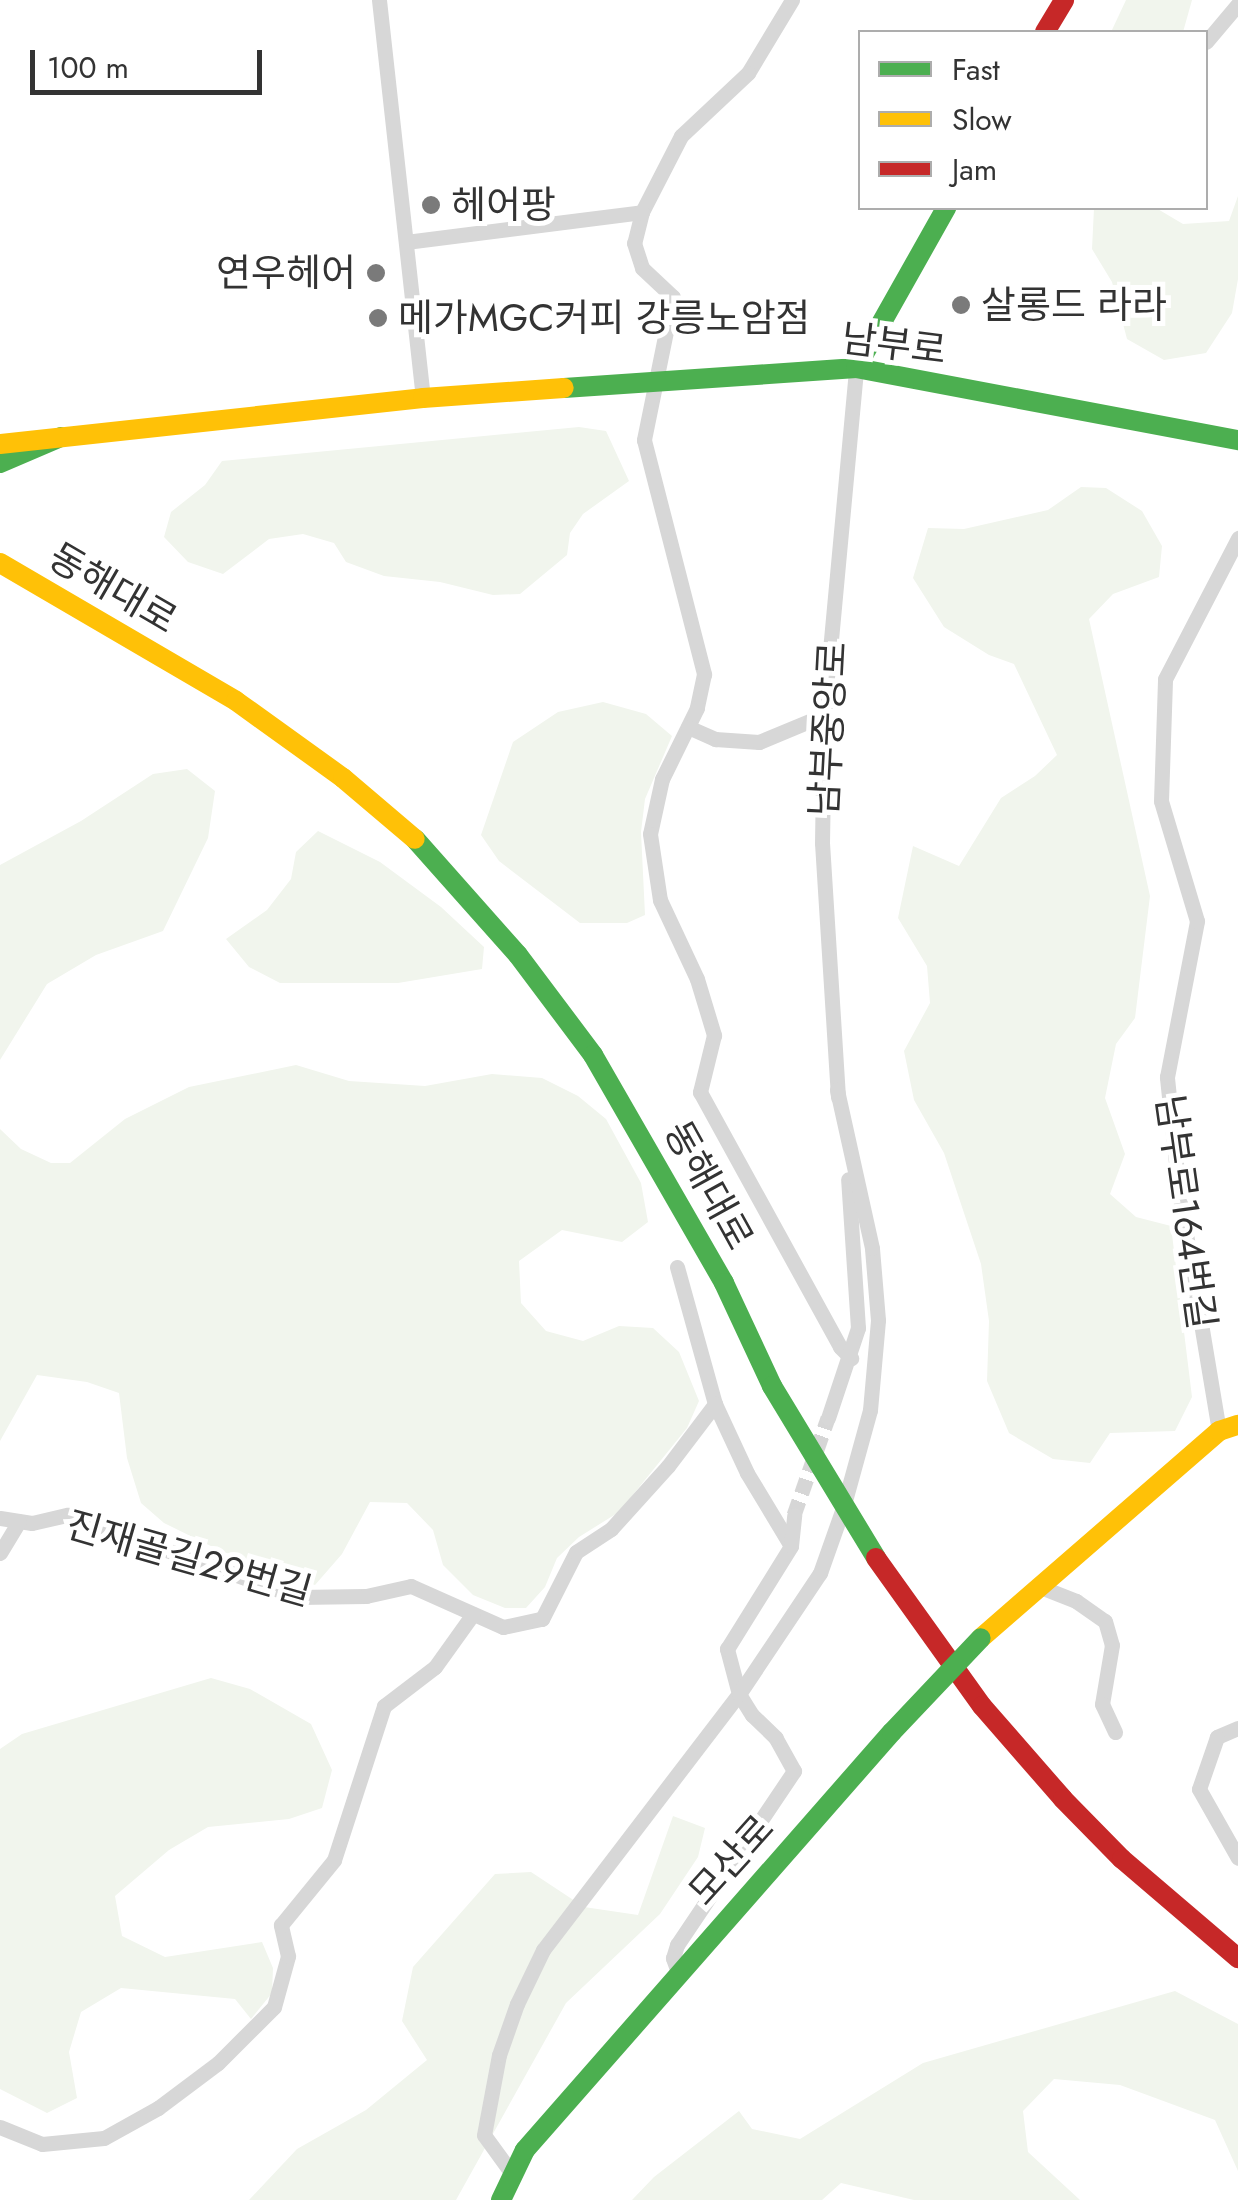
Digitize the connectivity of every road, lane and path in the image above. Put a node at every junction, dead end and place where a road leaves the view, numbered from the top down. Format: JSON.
{"nodes":[{"id":1,"x":792,"y":0,"type":"edge"},
{"id":2,"x":1064,"y":0,"type":"edge"},
{"id":3,"x":375,"y":3,"type":"edge"},
{"id":4,"x":1238,"y":4,"type":"edge"},
{"id":5,"x":1046,"y":30,"type":"edge"},
{"id":6,"x":1208,"y":40,"type":"edge"},
{"id":7,"x":945,"y":210,"type":"edge"},
{"id":8,"x":642,"y":212,"type":"junction"},
{"id":9,"x":406,"y":242,"type":"junction"},
{"id":10,"x":856,"y":368,"type":"junction"},
{"id":11,"x":655,"y":382,"type":"junction"},
{"id":12,"x":423,"y":398,"type":"junction"},
{"id":13,"x":60,"y":437,"type":"junction"},
{"id":14,"x":1238,"y":440,"type":"edge"},
{"id":15,"x":0,"y":444,"type":"edge"},
{"id":16,"x":0,"y":463,"type":"edge"},
{"id":17,"x":1238,"y":538,"type":"edge"},
{"id":18,"x":0,"y":549,"type":"edge"},
{"id":19,"x":0,"y":563,"type":"edge"},
{"id":20,"x":46,"y":589,"type":"junction"},
{"id":21,"x":824,"y":715,"type":"junction"},
{"id":22,"x":688,"y":726,"type":"junction"},
{"id":23,"x":837,"y":1090,"type":"junction"},
{"id":24,"x":677,"y":1267,"type":"dead end"},
{"id":25,"x":851,"y":1358,"type":"junction"},
{"id":26,"x":714,"y":1404,"type":"junction"},
{"id":27,"x":828,"y":1418,"type":"tunnel mouth"},
{"id":28,"x":1229,"y":1428,"type":"edge"},
{"id":29,"x":843,"y":1508,"type":"junction"},
{"id":30,"x":794,"y":1515,"type":"tunnel mouth"},
{"id":31,"x":0,"y":1518,"type":"edge"},
{"id":32,"x":19,"y":1521,"type":"junction"},
{"id":33,"x":791,"y":1546,"type":"junction"},
{"id":34,"x":0,"y":1553,"type":"edge"},
{"id":35,"x":1038,"y":1586,"type":"junction"},
{"id":36,"x":473,"y":1614,"type":"junction"},
{"id":37,"x":739,"y":1694,"type":"junction"},
{"id":38,"x":1238,"y":1728,"type":"edge"},
{"id":39,"x":1115,"y":1732,"type":"dead end"},
{"id":40,"x":1238,"y":1858,"type":"edge"},
{"id":41,"x":1238,"y":1958,"type":"edge"},
{"id":42,"x":678,"y":1972,"type":"junction"},
{"id":43,"x":0,"y":2127,"type":"edge"},
{"id":44,"x":513,"y":2175,"type":"junction"},
{"id":45,"x":500,"y":2200,"type":"edge"}],
"edges":[{"from":1,"to":8,"type":"street"},
{"from":2,"to":5,"type":"street"},
{"from":3,"to":9,"type":"street"},
{"from":4,"to":6,"type":"street"},
{"from":7,"to":10,"type":"street"},
{"from":8,"to":9,"type":"street"},
{"from":8,"to":11,"type":"street"},
{"from":9,"to":12,"type":"street"},
{"from":10,"to":11,"type":"street","name":"남부로"},
{"from":10,"to":14,"type":"street","name":"남부로"},
{"from":10,"to":21,"type":"street","name":"남부중앙로"},
{"from":11,"to":12,"type":"street","name":"남부로"},
{"from":11,"to":22,"type":"street"},
{"from":12,"to":13,"type":"street","name":"남부로"},
{"from":13,"to":15,"type":"street","name":"남부로"},
{"from":13,"to":16,"type":"street"},
{"from":17,"to":28,"type":"street","name":"남부로164번길"},
{"from":18,"to":20,"type":"street"},
{"from":19,"to":20,"type":"street","name":"동해대로"},
{"from":20,"to":29,"type":"street","name":"동해대로"},
{"from":21,"to":22,"type":"street"},
{"from":21,"to":23,"type":"street","name":"남부중앙로"},
{"from":22,"to":25,"type":"street"},
{"from":23,"to":25,"type":"street","name":"남부중앙로"},
{"from":23,"to":29,"type":"street","name":"남부중앙로"},
{"from":24,"to":26,"type":"street"},
{"from":25,"to":27,"type":"street","name":"남부중앙로"},
{"from":26,"to":33,"type":"street"},
{"from":26,"to":36,"type":"street","name":"진재골길29번길"},
{"from":28,"to":35,"type":"street","name":"모산로"},
{"from":29,"to":37,"type":"street","name":"남부중앙로"},
{"from":29,"to":41,"type":"street","name":"동해대로"},
{"from":30,"to":33,"type":"street"},
{"from":31,"to":32,"type":"street","name":"진재골길29번길"},
{"from":32,"to":34,"type":"street","name":"진재골길29번길"},
{"from":32,"to":36,"type":"street","name":"진재골길29번길"},
{"from":33,"to":37,"type":"street"},
{"from":35,"to":39,"type":"street"},
{"from":35,"to":42,"type":"street","name":"모산로","bridge":true},
{"from":36,"to":43,"type":"street"},
{"from":37,"to":42,"type":"street"},
{"from":37,"to":44,"type":"street","name":"남부중앙로"},
{"from":38,"to":40,"type":"street"},
{"from":42,"to":44,"type":"street","name":"모산로"},
{"from":44,"to":45,"type":"street","name":"모산로"}]}
